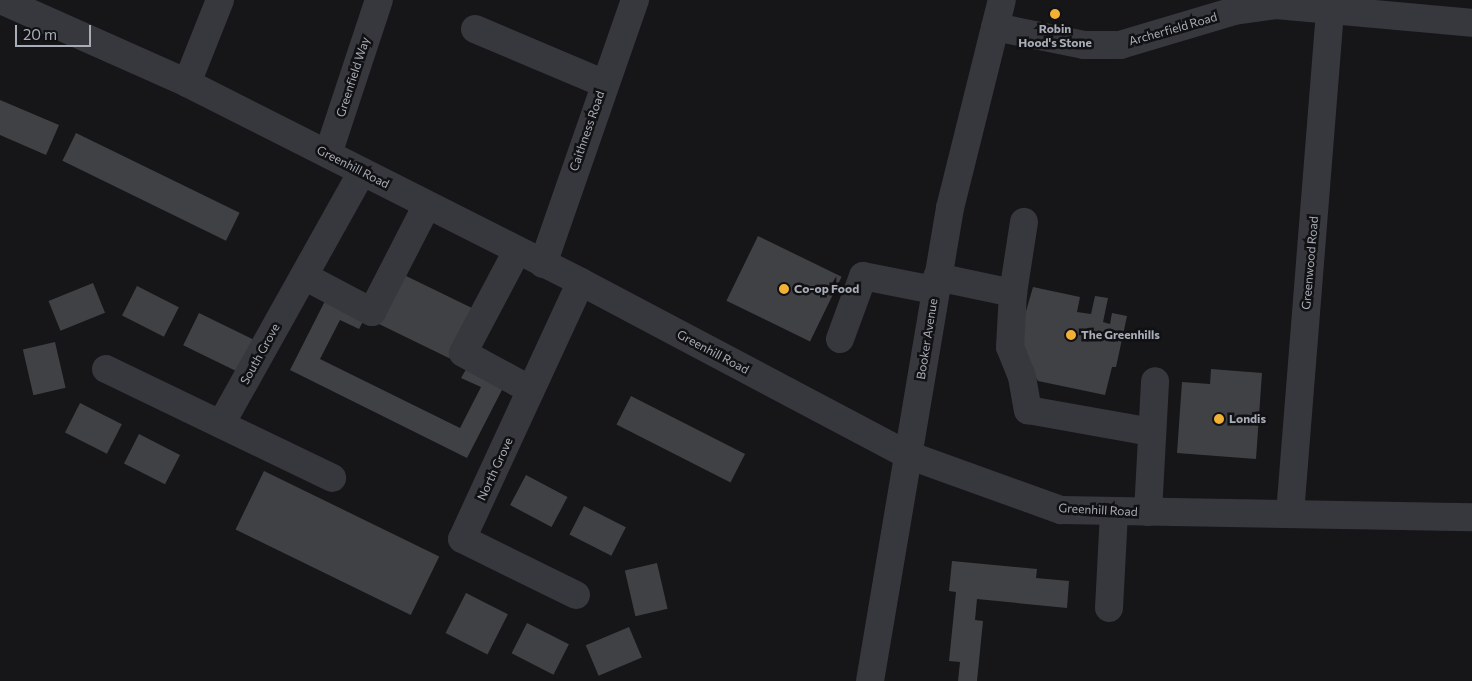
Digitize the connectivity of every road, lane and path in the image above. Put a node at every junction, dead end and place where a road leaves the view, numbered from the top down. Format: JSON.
{"nodes":[{"id":1,"x":1,"y":0,"type":"edge"},
{"id":2,"x":220,"y":0,"type":"edge"},
{"id":3,"x":379,"y":0,"type":"edge"},
{"id":4,"x":635,"y":0,"type":"edge"},
{"id":5,"x":1002,"y":0,"type":"edge"},
{"id":6,"x":1330,"y":11,"type":"junction"},
{"id":7,"x":1472,"y":23,"type":"edge"},
{"id":8,"x":995,"y":27,"type":"junction"},
{"id":9,"x":475,"y":30,"type":"dead end"},
{"id":10,"x":187,"y":83,"type":"junction"},
{"id":11,"x":603,"y":83,"type":"junction"},
{"id":12,"x":328,"y":154,"type":"junction"},
{"id":13,"x":362,"y":172,"type":"junction"},
{"id":14,"x":427,"y":205,"type":"junction"},
{"id":15,"x":1024,"y":222,"type":"dead end"},
{"id":16,"x":517,"y":250,"type":"junction"},
{"id":17,"x":542,"y":264,"type":"junction"},
{"id":18,"x":304,"y":276,"type":"junction"},
{"id":19,"x":581,"y":282,"type":"junction"},
{"id":20,"x":936,"y":283,"type":"junction"},
{"id":21,"x":1012,"y":293,"type":"junction"},
{"id":22,"x":840,"y":338,"type":"dead end"},
{"id":23,"x":106,"y":369,"type":"dead end"},
{"id":24,"x":1154,"y":381,"type":"dead end"},
{"id":25,"x":531,"y":390,"type":"junction"},
{"id":26,"x":220,"y":424,"type":"junction"},
{"id":27,"x":1152,"y":432,"type":"junction"},
{"id":28,"x":908,"y":455,"type":"junction"},
{"id":29,"x":332,"y":478,"type":"dead end"},
{"id":30,"x":1114,"y":511,"type":"junction"},
{"id":31,"x":1148,"y":512,"type":"junction"},
{"id":32,"x":1290,"y":514,"type":"junction"},
{"id":33,"x":1472,"y":518,"type":"edge"},
{"id":34,"x":576,"y":595,"type":"dead end"},
{"id":35,"x":1109,"y":608,"type":"dead end"},
{"id":36,"x":870,"y":681,"type":"edge"}],
"edges":[{"from":1,"to":10,"type":"street","name":"Greenhill Road"},
{"from":2,"to":10,"type":"street"},
{"from":3,"to":12,"type":"street","name":"Greenfield Way"},
{"from":4,"to":11,"type":"street","name":"Caithness Road"},
{"from":5,"to":8,"type":"street","name":"Booker Avenue"},
{"from":6,"to":7,"type":"street","name":"Archerfield Road"},
{"from":6,"to":8,"type":"street","name":"Archerfield Road"},
{"from":6,"to":32,"type":"street","name":"Greenwood Road"},
{"from":8,"to":20,"type":"street","name":"Booker Avenue"},
{"from":9,"to":11,"type":"street"},
{"from":10,"to":12,"type":"street","name":"Greenhill Road"},
{"from":11,"to":17,"type":"street","name":"Caithness Road"},
{"from":12,"to":13,"type":"street","name":"Greenhill Road"},
{"from":13,"to":14,"type":"street","name":"Greenhill Road"},
{"from":13,"to":18,"type":"street","name":"South Grove"},
{"from":14,"to":16,"type":"street","name":"Greenhill Road"},
{"from":14,"to":18,"type":"street"},
{"from":15,"to":21,"type":"street"},
{"from":16,"to":17,"type":"street","name":"Greenhill Road"},
{"from":16,"to":25,"type":"street"},
{"from":17,"to":19,"type":"street","name":"Greenhill Road"},
{"from":18,"to":26,"type":"street","name":"South Grove"},
{"from":19,"to":25,"type":"street","name":"North Grove"},
{"from":19,"to":28,"type":"street","name":"Greenhill Road"},
{"from":20,"to":21,"type":"street"},
{"from":20,"to":22,"type":"street"},
{"from":20,"to":28,"type":"street","name":"Booker Avenue"},
{"from":21,"to":27,"type":"street"},
{"from":23,"to":26,"type":"street"},
{"from":24,"to":27,"type":"street"},
{"from":25,"to":34,"type":"street","name":"North Grove"},
{"from":26,"to":29,"type":"street"},
{"from":27,"to":31,"type":"street"},
{"from":28,"to":30,"type":"street","name":"Greenhill Road"},
{"from":28,"to":36,"type":"street","name":"Booker Avenue"},
{"from":30,"to":31,"type":"street","name":"Greenhill Road"},
{"from":30,"to":35,"type":"street"},
{"from":31,"to":32,"type":"street","name":"Greenhill Road"},
{"from":32,"to":33,"type":"street","name":"Greenhill Road"}]}
